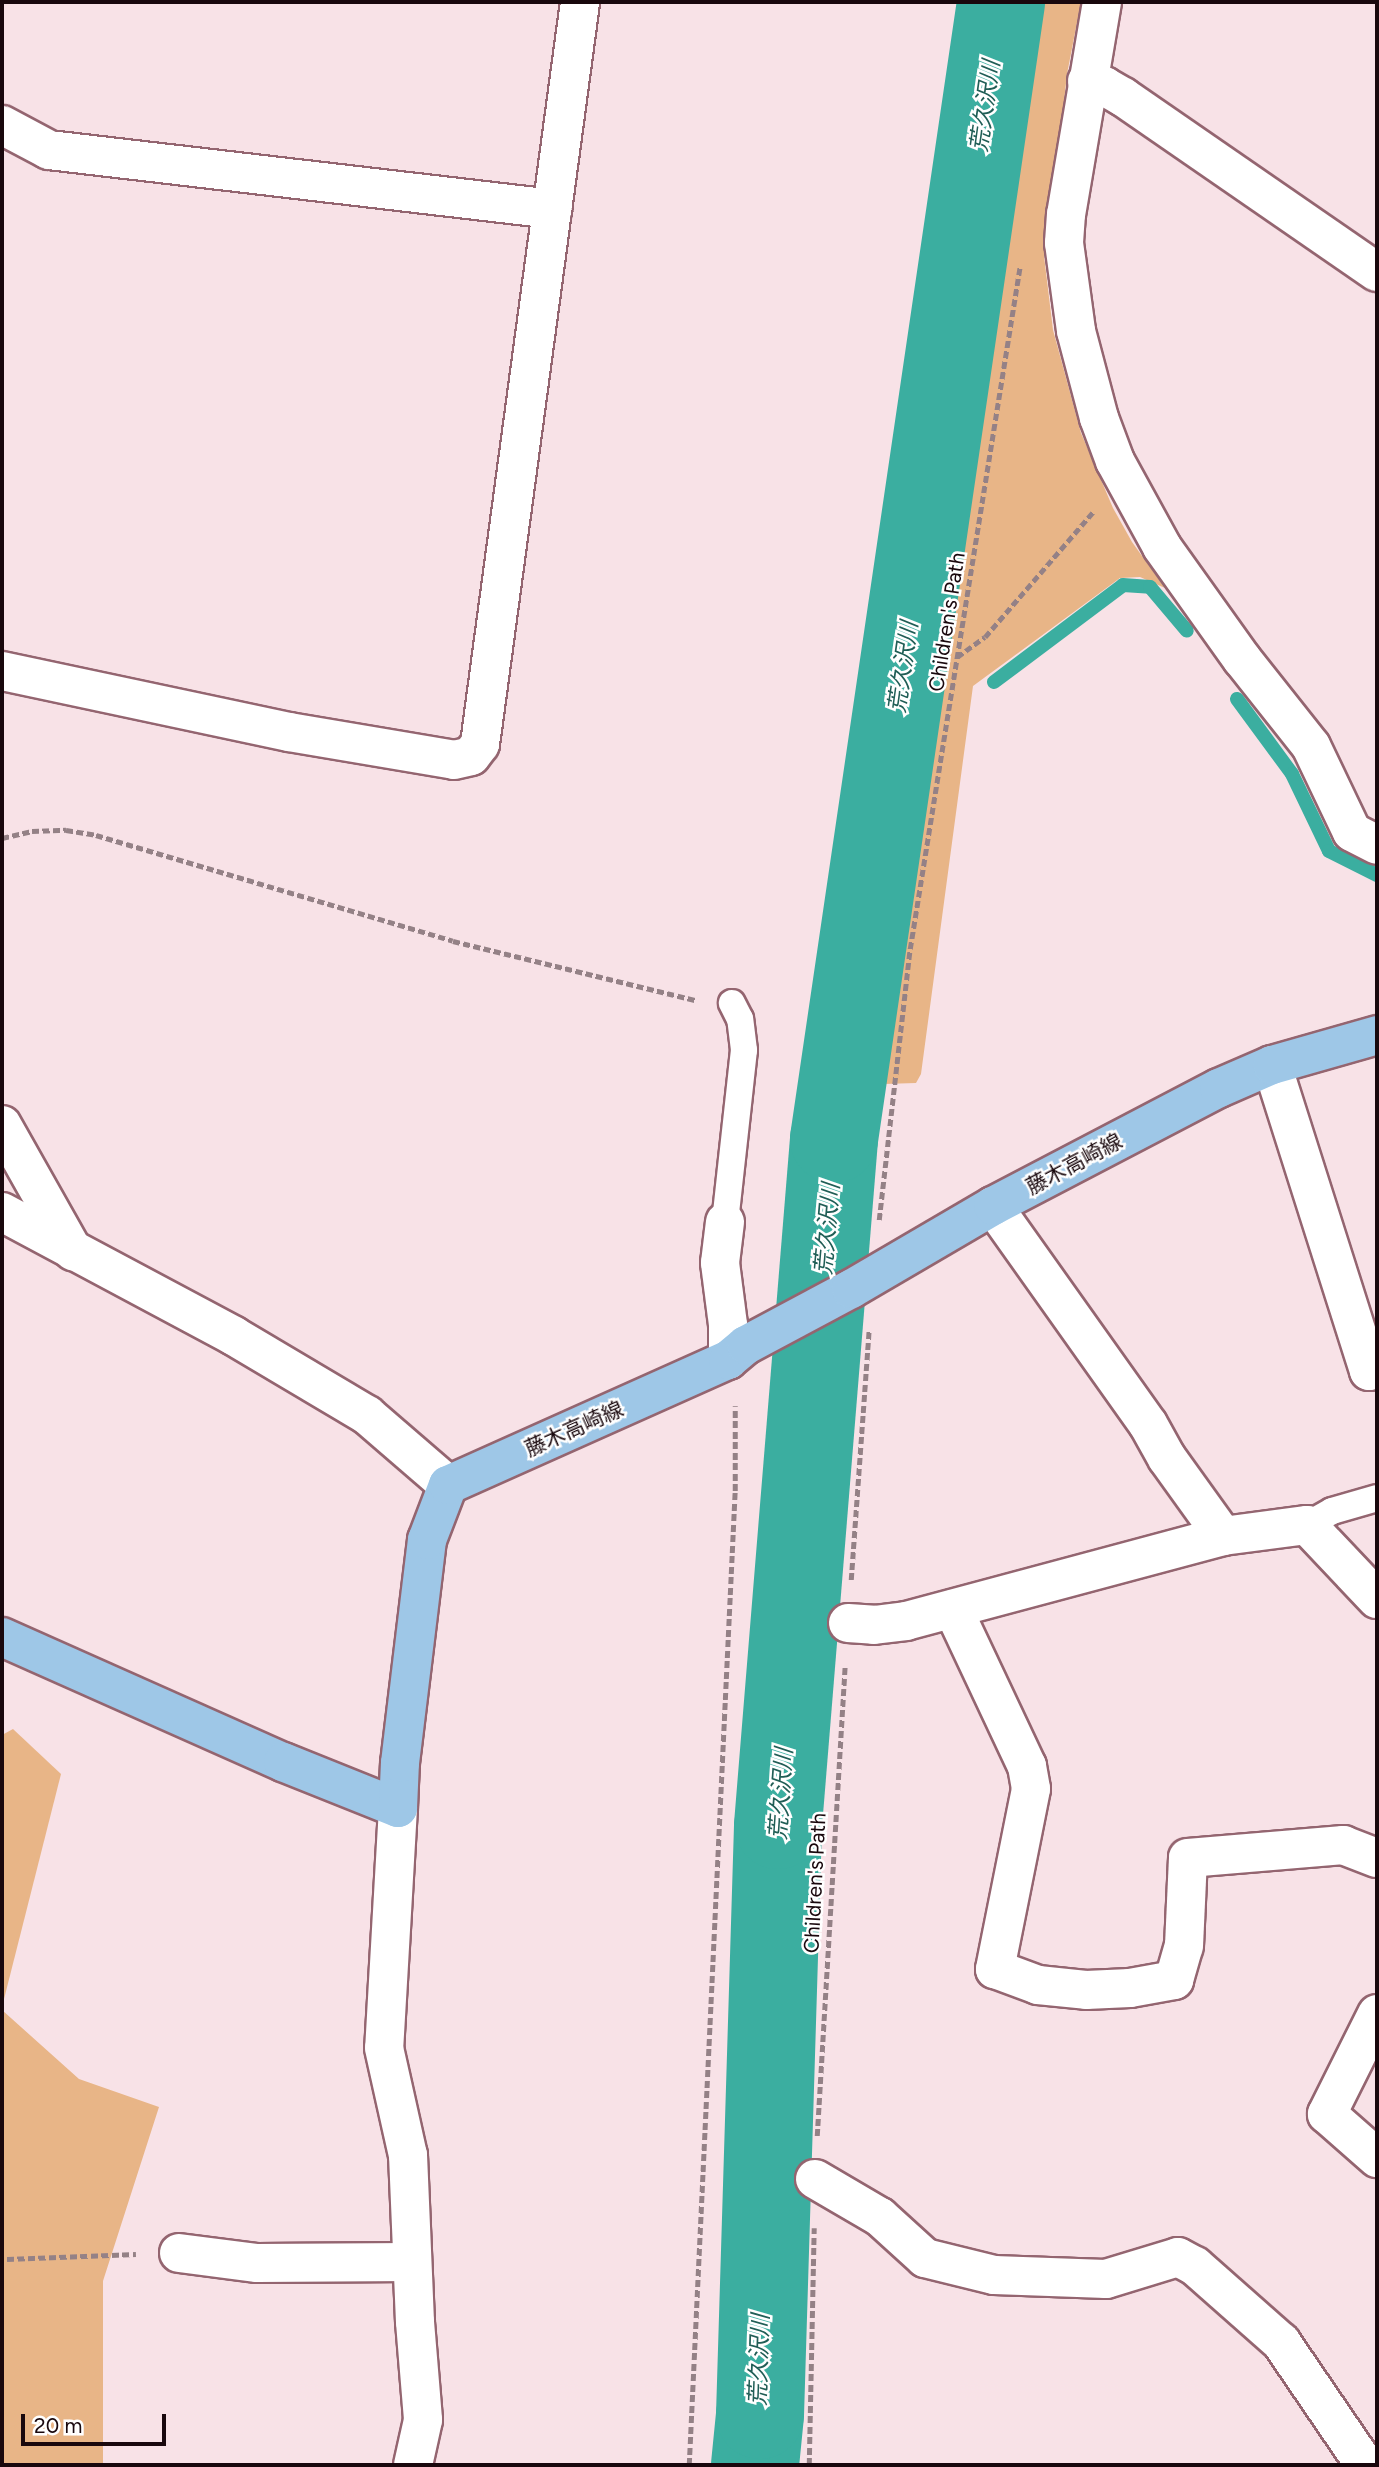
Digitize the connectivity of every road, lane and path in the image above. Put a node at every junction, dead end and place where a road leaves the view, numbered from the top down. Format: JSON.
{"nodes":[{"id":1,"x":580,"y":2,"type":"edge"},
{"id":2,"x":1102,"y":2,"type":"edge"},
{"id":3,"x":1087,"y":81,"type":"junction"},
{"id":4,"x":2,"y":125,"type":"edge"},
{"id":5,"x":553,"y":209,"type":"junction"},
{"id":6,"x":1021,"y":257,"type":"dead end"},
{"id":7,"x":1377,"y":270,"type":"edge"},
{"id":8,"x":1099,"y":506,"type":"dead end"},
{"id":9,"x":957,"y":657,"type":"junction"},
{"id":10,"x":2,"y":671,"type":"edge"},
{"id":11,"x":2,"y":838,"type":"edge"},
{"id":12,"x":1377,"y":845,"type":"edge"},
{"id":13,"x":732,"y":1003,"type":"joint"},
{"id":14,"x":1377,"y":1035,"type":"edge"},
{"id":15,"x":1272,"y":1065,"type":"junction"},
{"id":16,"x":2,"y":1125,"type":"edge"},
{"id":17,"x":993,"y":1206,"type":"junction"},
{"id":18,"x":2,"y":1212,"type":"edge"},
{"id":19,"x":725,"y":1222,"type":"joint"},
{"id":20,"x":879,"y":1222,"type":"dead end"},
{"id":21,"x":73,"y":1251,"type":"junction"},
{"id":22,"x":860,"y":1303,"type":"junction"},
{"id":23,"x":737,"y":1352,"type":"junction"},
{"id":24,"x":1377,"y":1368,"type":"edge"},
{"id":25,"x":448,"y":1485,"type":"junction"},
{"id":26,"x":1377,"y":1498,"type":"edge"},
{"id":27,"x":1307,"y":1525,"type":"junction"},
{"id":28,"x":1223,"y":1536,"type":"junction"},
{"id":29,"x":1377,"y":1599,"type":"edge"},
{"id":30,"x":953,"y":1609,"type":"junction"},
{"id":31,"x":848,"y":1623,"type":"junction"},
{"id":32,"x":2,"y":1637,"type":"edge"},
{"id":33,"x":398,"y":1808,"type":"junction"},
{"id":34,"x":1377,"y":1858,"type":"edge"},
{"id":35,"x":1377,"y":2014,"type":"edge"},
{"id":36,"x":1377,"y":2158,"type":"edge"},
{"id":37,"x":815,"y":2179,"type":"junction"},
{"id":38,"x":179,"y":2253,"type":"joint"},
{"id":39,"x":7,"y":2259,"type":"dead end"},
{"id":40,"x":412,"y":2262,"type":"junction"},
{"id":41,"x":413,"y":2465,"type":"edge"},
{"id":42,"x":689,"y":2465,"type":"edge"},
{"id":43,"x":809,"y":2465,"type":"edge"},
{"id":44,"x":1365,"y":2465,"type":"edge"}],
"edges":[{"from":1,"to":5,"type":"street"},
{"from":2,"to":3,"type":"street"},
{"from":3,"to":7,"type":"street"},
{"from":3,"to":12,"type":"street"},
{"from":4,"to":5,"type":"street"},
{"from":5,"to":10,"type":"street"},
{"from":6,"to":9,"type":"path","name":"Children's Path"},
{"from":8,"to":9,"type":"path"},
{"from":9,"to":20,"type":"path","name":"Children's Path"},
{"from":11,"to":13,"type":"path"},
{"from":13,"to":19,"type":"lane"},
{"from":14,"to":15,"type":"main road","name":"藤木高崎線"},
{"from":15,"to":17,"type":"main road","name":"藤木高崎線"},
{"from":15,"to":24,"type":"street"},
{"from":16,"to":21,"type":"street"},
{"from":17,"to":22,"type":"main road","name":"藤木高崎線"},
{"from":17,"to":28,"type":"street"},
{"from":18,"to":21,"type":"street"},
{"from":19,"to":23,"type":"street"},
{"from":21,"to":25,"type":"street"},
{"from":22,"to":23,"type":"main road","name":"藤木高崎線"},
{"from":22,"to":31,"type":"path","name":"Children's Path"},
{"from":23,"to":25,"type":"main road","name":"藤木高崎線"},
{"from":23,"to":42,"type":"path"},
{"from":25,"to":33,"type":"main road"},
{"from":26,"to":27,"type":"lane"},
{"from":27,"to":28,"type":"street"},
{"from":27,"to":29,"type":"street"},
{"from":28,"to":30,"type":"street"},
{"from":30,"to":31,"type":"street"},
{"from":30,"to":34,"type":"street"},
{"from":31,"to":37,"type":"path","name":"Children's Path"},
{"from":32,"to":33,"type":"main road"},
{"from":33,"to":40,"type":"street"},
{"from":35,"to":36,"type":"street"},
{"from":37,"to":43,"type":"path","name":"Children's Path"},
{"from":37,"to":44,"type":"street"},
{"from":38,"to":39,"type":"path"},
{"from":38,"to":40,"type":"street"},
{"from":40,"to":41,"type":"street"}]}
